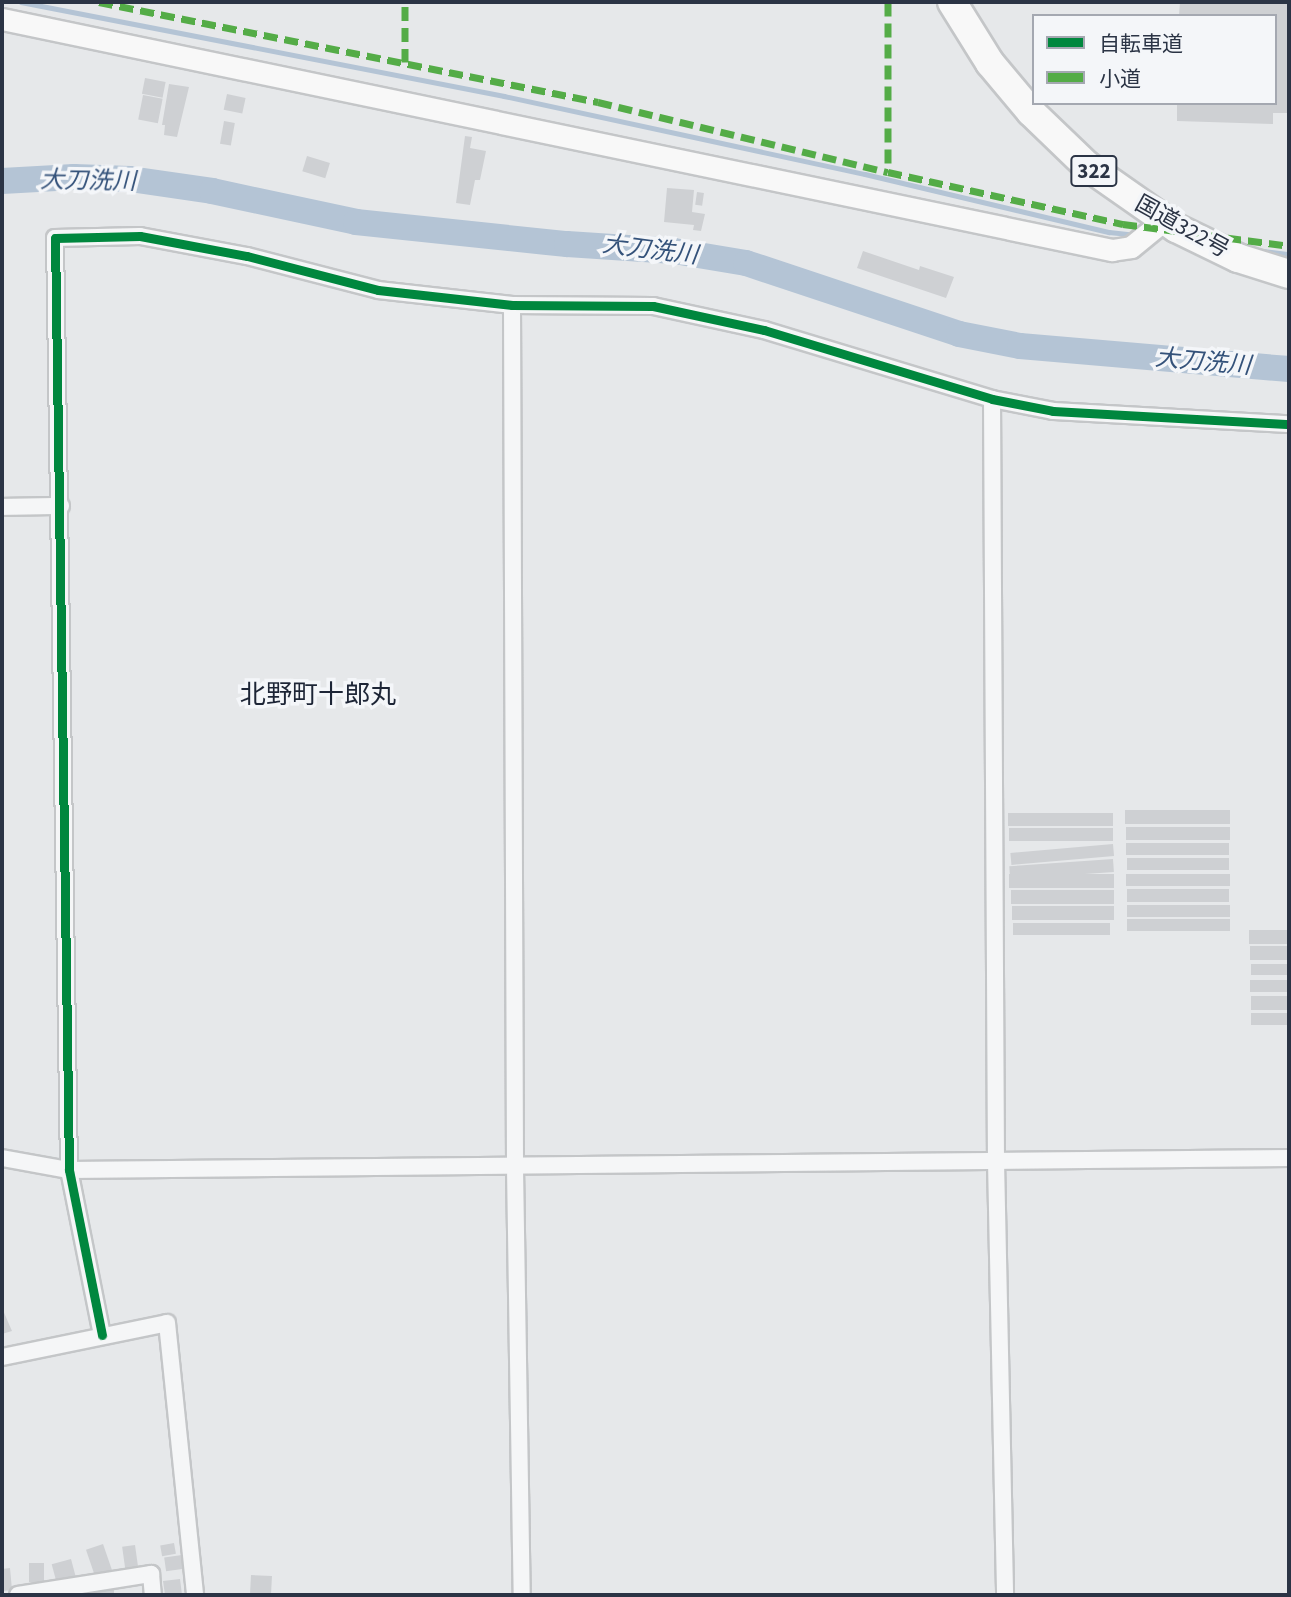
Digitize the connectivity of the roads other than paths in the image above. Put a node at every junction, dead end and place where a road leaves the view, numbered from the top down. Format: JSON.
{"nodes":[{"id":1,"x":952,"y":2,"type":"edge"},
{"id":2,"x":2,"y":19,"type":"edge"},
{"id":3,"x":1164,"y":220,"type":"junction"},
{"id":4,"x":1289,"y":274,"type":"edge"},
{"id":5,"x":512,"y":305,"type":"junction"},
{"id":6,"x":992,"y":399,"type":"junction"},
{"id":7,"x":1289,"y":424,"type":"edge"},
{"id":8,"x":61,"y":506,"type":"junction"},
{"id":9,"x":2,"y":507,"type":"edge"},
{"id":10,"x":2,"y":1158,"type":"edge"},
{"id":11,"x":1289,"y":1158,"type":"edge"},
{"id":12,"x":996,"y":1161,"type":"junction"},
{"id":13,"x":515,"y":1168,"type":"junction"},
{"id":14,"x":69,"y":1170,"type":"junction"},
{"id":15,"x":102,"y":1335,"type":"junction"},
{"id":16,"x":2,"y":1357,"type":"edge"},
{"id":17,"x":50,"y":1593,"type":"edge"},
{"id":18,"x":18,"y":1595,"type":"edge"},
{"id":19,"x":153,"y":1595,"type":"edge"},
{"id":20,"x":195,"y":1595,"type":"edge"},
{"id":21,"x":522,"y":1595,"type":"edge"},
{"id":22,"x":1005,"y":1595,"type":"edge"}],
"edges":[{"from":1,"to":3,"type":"highway","name":"国道322号","number":"322"},
{"from":2,"to":3,"type":"street"},
{"from":3,"to":4,"type":"highway","name":"国道322号","number":"322"},
{"from":5,"to":6,"type":"street"},
{"from":5,"to":8,"type":"street"},
{"from":5,"to":13,"type":"street"},
{"from":6,"to":7,"type":"street"},
{"from":6,"to":12,"type":"street"},
{"from":8,"to":9,"type":"street"},
{"from":8,"to":14,"type":"street"},
{"from":10,"to":14,"type":"street"},
{"from":11,"to":12,"type":"street"},
{"from":12,"to":13,"type":"street"},
{"from":12,"to":22,"type":"street"},
{"from":13,"to":14,"type":"street"},
{"from":13,"to":21,"type":"street"},
{"from":14,"to":15,"type":"street"},
{"from":15,"to":16,"type":"street"},
{"from":15,"to":20,"type":"street"},
{"from":17,"to":18,"type":"street"},
{"from":17,"to":19,"type":"street"}]}
